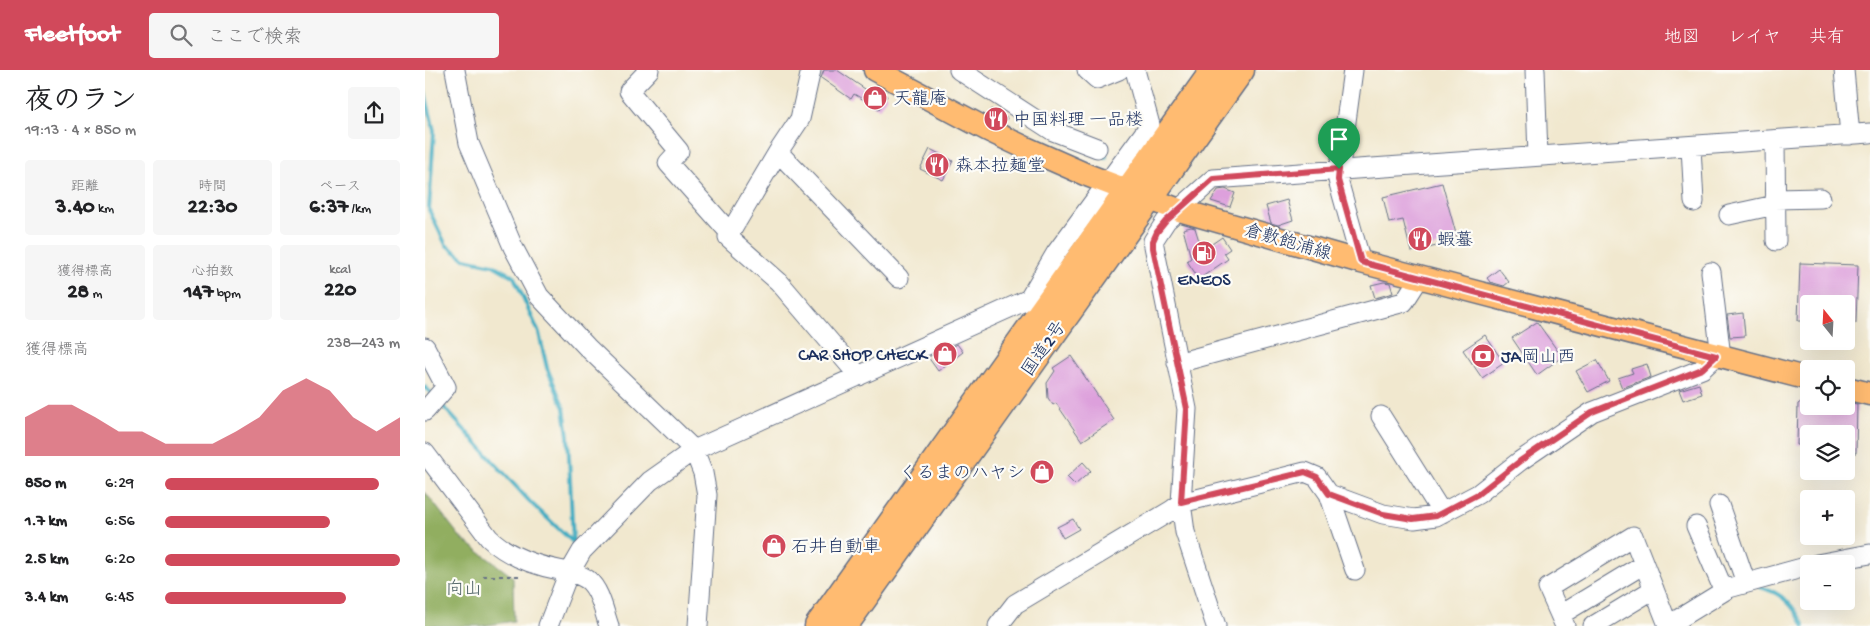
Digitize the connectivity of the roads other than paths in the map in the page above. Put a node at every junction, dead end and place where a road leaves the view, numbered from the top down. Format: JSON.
{"nodes":[{"id":1,"x":455,"y":70,"type":"edge"},
{"id":2,"x":649,"y":70,"type":"edge"},
{"id":3,"x":811,"y":70,"type":"edge"},
{"id":4,"x":875,"y":70,"type":"edge"},
{"id":5,"x":959,"y":70,"type":"edge"},
{"id":6,"x":1087,"y":70,"type":"edge"},
{"id":7,"x":1119,"y":70,"type":"edge"},
{"id":8,"x":1135,"y":70,"type":"edge"},
{"id":9,"x":1213,"y":70,"type":"edge"},
{"id":10,"x":1241,"y":70,"type":"edge"},
{"id":11,"x":1353,"y":70,"type":"edge"},
{"id":12,"x":1535,"y":70,"type":"edge"},
{"id":13,"x":1844,"y":70,"type":"edge"},
{"id":14,"x":1870,"y":133,"type":"edge"},
{"id":15,"x":1849,"y":135,"type":"junction"},
{"id":16,"x":1775,"y":141,"type":"junction"},
{"id":17,"x":1691,"y":147,"type":"junction"},
{"id":18,"x":1097,"y":148,"type":"dead end"},
{"id":19,"x":778,"y":152,"type":"junction"},
{"id":20,"x":1538,"y":152,"type":"junction"},
{"id":21,"x":1340,"y":166,"type":"junction"},
{"id":22,"x":1128,"y":191,"type":"junction"},
{"id":23,"x":1821,"y":198,"type":"dead end"},
{"id":24,"x":1694,"y":202,"type":"dead end"},
{"id":25,"x":1775,"y":202,"type":"junction"},
{"id":26,"x":1179,"y":210,"type":"junction"},
{"id":27,"x":1729,"y":215,"type":"dead end"},
{"id":28,"x":730,"y":233,"type":"junction"},
{"id":29,"x":1775,"y":241,"type":"dead end"},
{"id":30,"x":1361,"y":262,"type":"junction"},
{"id":31,"x":1711,"y":272,"type":"dead end"},
{"id":32,"x":1420,"y":277,"type":"junction"},
{"id":33,"x":899,"y":278,"type":"dead end"},
{"id":34,"x":425,"y":347,"type":"edge"},
{"id":35,"x":1718,"y":356,"type":"junction"},
{"id":36,"x":1177,"y":363,"type":"junction"},
{"id":37,"x":859,"y":376,"type":"junction"},
{"id":38,"x":1800,"y":377,"type":"edge"},
{"id":39,"x":1855,"y":390,"type":"edge"},
{"id":40,"x":1870,"y":394,"type":"edge"},
{"id":41,"x":425,"y":410,"type":"edge"},
{"id":42,"x":1381,"y":416,"type":"dead end"},
{"id":43,"x":694,"y":450,"type":"junction"},
{"id":44,"x":425,"y":454,"type":"edge"},
{"id":45,"x":1329,"y":494,"type":"junction"},
{"id":46,"x":1181,"y":502,"type":"junction"},
{"id":47,"x":1719,"y":505,"type":"dead end"},
{"id":48,"x":1442,"y":513,"type":"junction"},
{"id":49,"x":1696,"y":526,"type":"dead end"},
{"id":50,"x":1870,"y":554,"type":"edge"},
{"id":51,"x":1855,"y":557,"type":"edge"},
{"id":52,"x":1644,"y":564,"type":"junction"},
{"id":53,"x":1800,"y":569,"type":"edge"},
{"id":54,"x":1355,"y":570,"type":"dead end"},
{"id":55,"x":571,"y":572,"type":"junction"},
{"id":56,"x":1745,"y":584,"type":"junction"},
{"id":57,"x":1654,"y":589,"type":"junction"},
{"id":58,"x":1724,"y":591,"type":"junction"},
{"id":59,"x":1563,"y":621,"type":"edge"},
{"id":60,"x":548,"y":626,"type":"edge"},
{"id":61,"x":609,"y":626,"type":"edge"},
{"id":62,"x":698,"y":626,"type":"edge"},
{"id":63,"x":817,"y":626,"type":"edge"},
{"id":64,"x":844,"y":626,"type":"edge"},
{"id":65,"x":998,"y":626,"type":"edge"},
{"id":66,"x":1216,"y":626,"type":"edge"},
{"id":67,"x":1593,"y":626,"type":"edge"},
{"id":68,"x":1668,"y":626,"type":"edge"}],
"edges":[{"from":1,"to":43,"type":"street"},
{"from":2,"to":28,"type":"street"},
{"from":3,"to":19,"type":"street"},
{"from":4,"to":22,"type":"main road","name":"倉敷飽浦線"},
{"from":5,"to":18,"type":"street"},
{"from":6,"to":7,"type":"street"},
{"from":8,"to":22,"type":"street"},
{"from":9,"to":22,"type":"highway","name":"国道2号"},
{"from":10,"to":22,"type":"highway","name":"国道2号"},
{"from":11,"to":21,"type":"street"},
{"from":12,"to":20,"type":"street"},
{"from":13,"to":15,"type":"street"},
{"from":14,"to":15,"type":"street"},
{"from":15,"to":16,"type":"street"},
{"from":16,"to":17,"type":"street"},
{"from":16,"to":25,"type":"street"},
{"from":17,"to":20,"type":"street"},
{"from":17,"to":24,"type":"street"},
{"from":19,"to":28,"type":"street"},
{"from":19,"to":33,"type":"street"},
{"from":20,"to":21,"type":"street"},
{"from":21,"to":26,"type":"street"},
{"from":21,"to":30,"type":"street"},
{"from":22,"to":26,"type":"main road","name":"倉敷飽浦線"},
{"from":22,"to":37,"type":"street"},
{"from":22,"to":63,"type":"highway","name":"国道2号"},
{"from":22,"to":64,"type":"highway","name":"国道2号"},
{"from":23,"to":25,"type":"street"},
{"from":25,"to":27,"type":"street"},
{"from":25,"to":29,"type":"street"},
{"from":26,"to":30,"type":"main road","name":"倉敷飽浦線"},
{"from":26,"to":36,"type":"street"},
{"from":28,"to":37,"type":"street"},
{"from":30,"to":32,"type":"main road","name":"倉敷飽浦線"},
{"from":31,"to":35,"type":"street"},
{"from":32,"to":35,"type":"main road","name":"倉敷飽浦線"},
{"from":32,"to":36,"type":"street"},
{"from":34,"to":41,"type":"street"},
{"from":35,"to":38,"type":"main road","name":"倉敷飽浦線"},
{"from":35,"to":48,"type":"street"},
{"from":36,"to":46,"type":"street"},
{"from":37,"to":43,"type":"street"},
{"from":39,"to":40,"type":"main road"},
{"from":42,"to":48,"type":"street"},
{"from":43,"to":55,"type":"street"},
{"from":43,"to":62,"type":"street"},
{"from":44,"to":55,"type":"street"},
{"from":45,"to":46,"type":"street"},
{"from":45,"to":48,"type":"street"},
{"from":45,"to":54,"type":"street"},
{"from":46,"to":65,"type":"street"},
{"from":46,"to":66,"type":"street"},
{"from":47,"to":56,"type":"street"},
{"from":49,"to":58,"type":"street"},
{"from":50,"to":51,"type":"street"},
{"from":52,"to":57,"type":"street"},
{"from":52,"to":59,"type":"street"},
{"from":52,"to":59,"type":"street"},
{"from":53,"to":56,"type":"street"},
{"from":55,"to":60,"type":"street"},
{"from":55,"to":61,"type":"street"},
{"from":56,"to":58,"type":"street"},
{"from":57,"to":67,"type":"street"},
{"from":57,"to":68,"type":"street"},
{"from":58,"to":68,"type":"street"}]}
